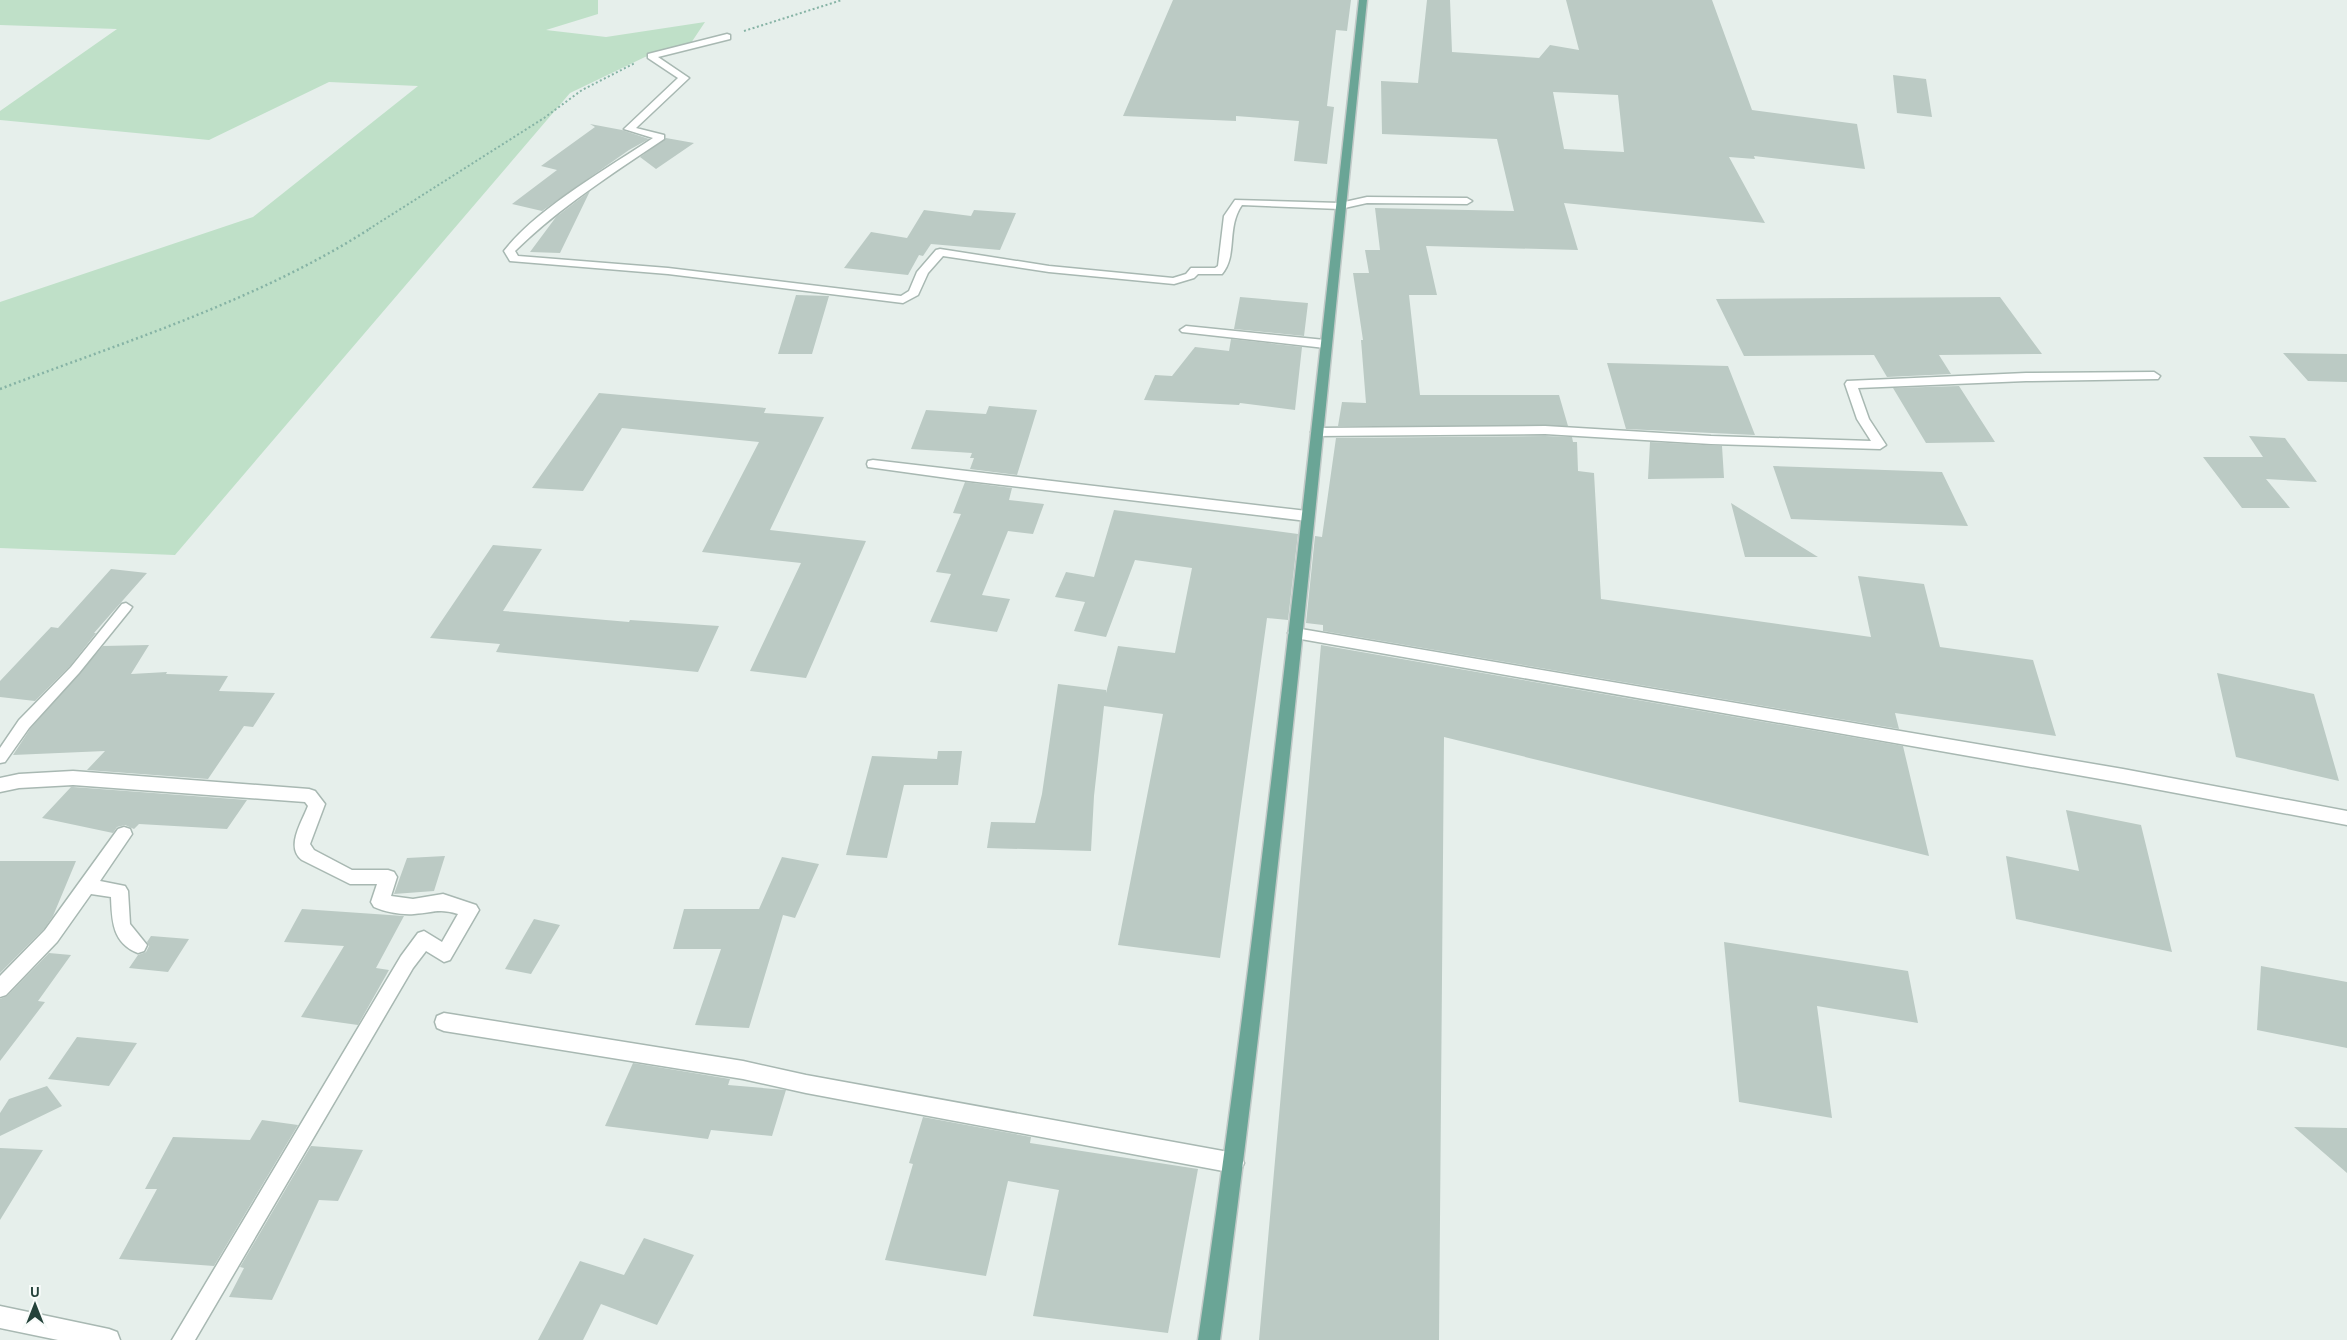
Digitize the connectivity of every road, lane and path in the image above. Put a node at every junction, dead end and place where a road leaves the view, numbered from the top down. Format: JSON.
{"nodes":[{"id":1,"x":842,"y":0,"type":"edge"},
{"id":2,"x":1363,"y":0,"type":"edge"},
{"id":3,"x":727,"y":37,"type":"joint"},
{"id":4,"x":651,"y":56,"type":"junction"},
{"id":5,"x":1467,"y":200,"type":"dead end"},
{"id":6,"x":1340,"y":206,"type":"junction"},
{"id":7,"x":1186,"y":330,"type":"dead end"},
{"id":8,"x":1325,"y":344,"type":"junction"},
{"id":9,"x":2154,"y":376,"type":"dead end"},
{"id":10,"x":0,"y":389,"type":"edge"},
{"id":11,"x":1317,"y":432,"type":"junction"},
{"id":12,"x":873,"y":464,"type":"dead end"},
{"id":13,"x":1307,"y":516,"type":"junction"},
{"id":14,"x":126,"y":607,"type":"dead end"},
{"id":15,"x":1295,"y":633,"type":"junction"},
{"id":16,"x":0,"y":758,"type":"edge"},
{"id":17,"x":0,"y":785,"type":"edge"},
{"id":18,"x":2347,"y":818,"type":"edge"},
{"id":19,"x":124,"y":834,"type":"dead end"},
{"id":20,"x":88,"y":886,"type":"junction"},
{"id":21,"x":138,"y":945,"type":"dead end"},
{"id":22,"x":0,"y":989,"type":"edge"},
{"id":23,"x":444,"y":1022,"type":"dead end"},
{"id":24,"x":1234,"y":1163,"type":"junction"},
{"id":25,"x":0,"y":1318,"type":"edge"},
{"id":26,"x":109,"y":1340,"type":"edge"},
{"id":27,"x":183,"y":1340,"type":"edge"},
{"id":28,"x":1209,"y":1340,"type":"edge"}],
"edges":[{"from":1,"to":3,"type":"path"},
{"from":2,"to":6,"type":"main road"},
{"from":3,"to":4,"type":"street"},
{"from":4,"to":6,"type":"street"},
{"from":4,"to":10,"type":"path"},
{"from":5,"to":6,"type":"street"},
{"from":6,"to":8,"type":"main road"},
{"from":7,"to":8,"type":"street"},
{"from":8,"to":11,"type":"main road"},
{"from":9,"to":11,"type":"street"},
{"from":11,"to":13,"type":"main road"},
{"from":12,"to":13,"type":"street"},
{"from":13,"to":15,"type":"main road"},
{"from":14,"to":16,"type":"lane"},
{"from":15,"to":18,"type":"street"},
{"from":15,"to":24,"type":"main road"},
{"from":17,"to":27,"type":"street"},
{"from":19,"to":20,"type":"street"},
{"from":20,"to":21,"type":"street"},
{"from":20,"to":22,"type":"street"},
{"from":23,"to":24,"type":"street"},
{"from":24,"to":28,"type":"main road"},
{"from":25,"to":26,"type":"street"}]}
